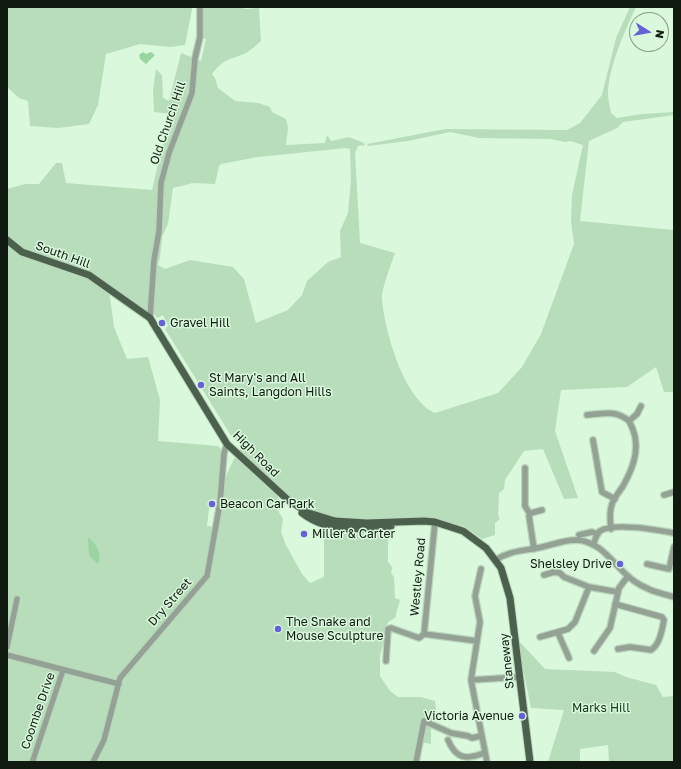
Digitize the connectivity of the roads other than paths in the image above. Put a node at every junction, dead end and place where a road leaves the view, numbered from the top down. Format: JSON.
{"nodes":[{"id":1,"x":200,"y":7,"type":"edge"},
{"id":2,"x":7,"y":240,"type":"edge"},
{"id":3,"x":150,"y":318,"type":"junction"},
{"id":4,"x":641,"y":406,"type":"dead end"},
{"id":5,"x":587,"y":415,"type":"dead end"},
{"id":6,"x":628,"y":421,"type":"junction"},
{"id":7,"x":593,"y":440,"type":"dead end"},
{"id":8,"x":228,"y":444,"type":"junction"},
{"id":9,"x":525,"y":468,"type":"dead end"},
{"id":10,"x":674,"y":492,"type":"edge"},
{"id":11,"x":664,"y":495,"type":"dead end"},
{"id":12,"x":615,"y":498,"type":"junction"},
{"id":13,"x":542,"y":510,"type":"dead end"},
{"id":14,"x":530,"y":514,"type":"junction"},
{"id":15,"x":435,"y":522,"type":"junction"},
{"id":16,"x":611,"y":529,"type":"junction"},
{"id":17,"x":674,"y":533,"type":"edge"},
{"id":18,"x":598,"y":534,"type":"junction"},
{"id":19,"x":579,"y":535,"type":"dead end"},
{"id":20,"x":593,"y":545,"type":"junction"},
{"id":21,"x":674,"y":547,"type":"edge"},
{"id":22,"x":534,"y":549,"type":"junction"},
{"id":23,"x":496,"y":560,"type":"junction"},
{"id":24,"x":647,"y":564,"type":"dead end"},
{"id":25,"x":481,"y":569,"type":"dead end"},
{"id":26,"x":544,"y":575,"type":"dead end"},
{"id":27,"x":628,"y":576,"type":"junction"},
{"id":28,"x":589,"y":587,"type":"junction"},
{"id":29,"x":618,"y":592,"type":"junction"},
{"id":30,"x":674,"y":596,"type":"edge"},
{"id":31,"x":17,"y":599,"type":"dead end"},
{"id":32,"x":615,"y":604,"type":"junction"},
{"id":33,"x":558,"y":632,"type":"junction"},
{"id":34,"x":424,"y":634,"type":"junction"},
{"id":35,"x":540,"y":637,"type":"dead end"},
{"id":36,"x":477,"y":641,"type":"junction"},
{"id":37,"x":7,"y":647,"type":"edge"},
{"id":38,"x":618,"y":649,"type":"dead end"},
{"id":39,"x":594,"y":651,"type":"dead end"},
{"id":40,"x":7,"y":655,"type":"edge"},
{"id":41,"x":569,"y":658,"type":"dead end"},
{"id":42,"x":386,"y":661,"type":"dead end"},
{"id":43,"x":63,"y":670,"type":"junction"},
{"id":44,"x":520,"y":677,"type":"junction"},
{"id":45,"x":471,"y":680,"type":"junction"},
{"id":46,"x":119,"y":684,"type":"junction"},
{"id":47,"x":481,"y":736,"type":"junction"},
{"id":48,"x":448,"y":740,"type":"dead end"},
{"id":49,"x":484,"y":753,"type":"junction"},
{"id":50,"x":33,"y":760,"type":"dead end"},
{"id":51,"x":93,"y":762,"type":"edge"},
{"id":52,"x":416,"y":762,"type":"edge"},
{"id":53,"x":487,"y":762,"type":"edge"},
{"id":54,"x":530,"y":762,"type":"edge"}],
"edges":[{"from":1,"to":3,"type":"street","name":"Old Church Hill"},
{"from":2,"to":3,"type":"main road","name":"South Hill"},
{"from":3,"to":8,"type":"main road","name":"High Road"},
{"from":4,"to":6,"type":"street"},
{"from":5,"to":6,"type":"street"},
{"from":6,"to":12,"type":"street"},
{"from":7,"to":12,"type":"street"},
{"from":8,"to":15,"type":"main road","name":"High Road"},
{"from":8,"to":46,"type":"street","name":"Dry Street"},
{"from":9,"to":14,"type":"street"},
{"from":10,"to":11,"type":"street"},
{"from":12,"to":16,"type":"street"},
{"from":13,"to":14,"type":"street"},
{"from":14,"to":22,"type":"street"},
{"from":15,"to":23,"type":"main road","name":"High Road"},
{"from":15,"to":34,"type":"street","name":"Westley Road"},
{"from":16,"to":17,"type":"street"},
{"from":16,"to":18,"type":"street"},
{"from":18,"to":19,"type":"street"},
{"from":18,"to":20,"type":"street"},
{"from":20,"to":22,"type":"street"},
{"from":20,"to":27,"type":"street"},
{"from":21,"to":24,"type":"street"},
{"from":22,"to":23,"type":"street"},
{"from":23,"to":44,"type":"main road","name":"Staneway"},
{"from":25,"to":36,"type":"street"},
{"from":26,"to":28,"type":"street"},
{"from":27,"to":29,"type":"street"},
{"from":27,"to":30,"type":"street"},
{"from":28,"to":29,"type":"street"},
{"from":28,"to":33,"type":"street"},
{"from":29,"to":32,"type":"street"},
{"from":31,"to":37,"type":"street"},
{"from":32,"to":38,"type":"street"},
{"from":32,"to":39,"type":"street"},
{"from":33,"to":35,"type":"street"},
{"from":33,"to":41,"type":"street"},
{"from":34,"to":36,"type":"street"},
{"from":34,"to":42,"type":"street"},
{"from":36,"to":45,"type":"street"},
{"from":40,"to":43,"type":"street"},
{"from":43,"to":46,"type":"street"},
{"from":43,"to":50,"type":"street","name":"Coombe Drive"},
{"from":44,"to":45,"type":"street"},
{"from":44,"to":54,"type":"main road","name":"Staneway"},
{"from":45,"to":47,"type":"street"},
{"from":46,"to":51,"type":"street","name":"Dry Street"},
{"from":47,"to":49,"type":"street"},
{"from":47,"to":52,"type":"street"},
{"from":48,"to":49,"type":"street"},
{"from":49,"to":53,"type":"street"}]}
